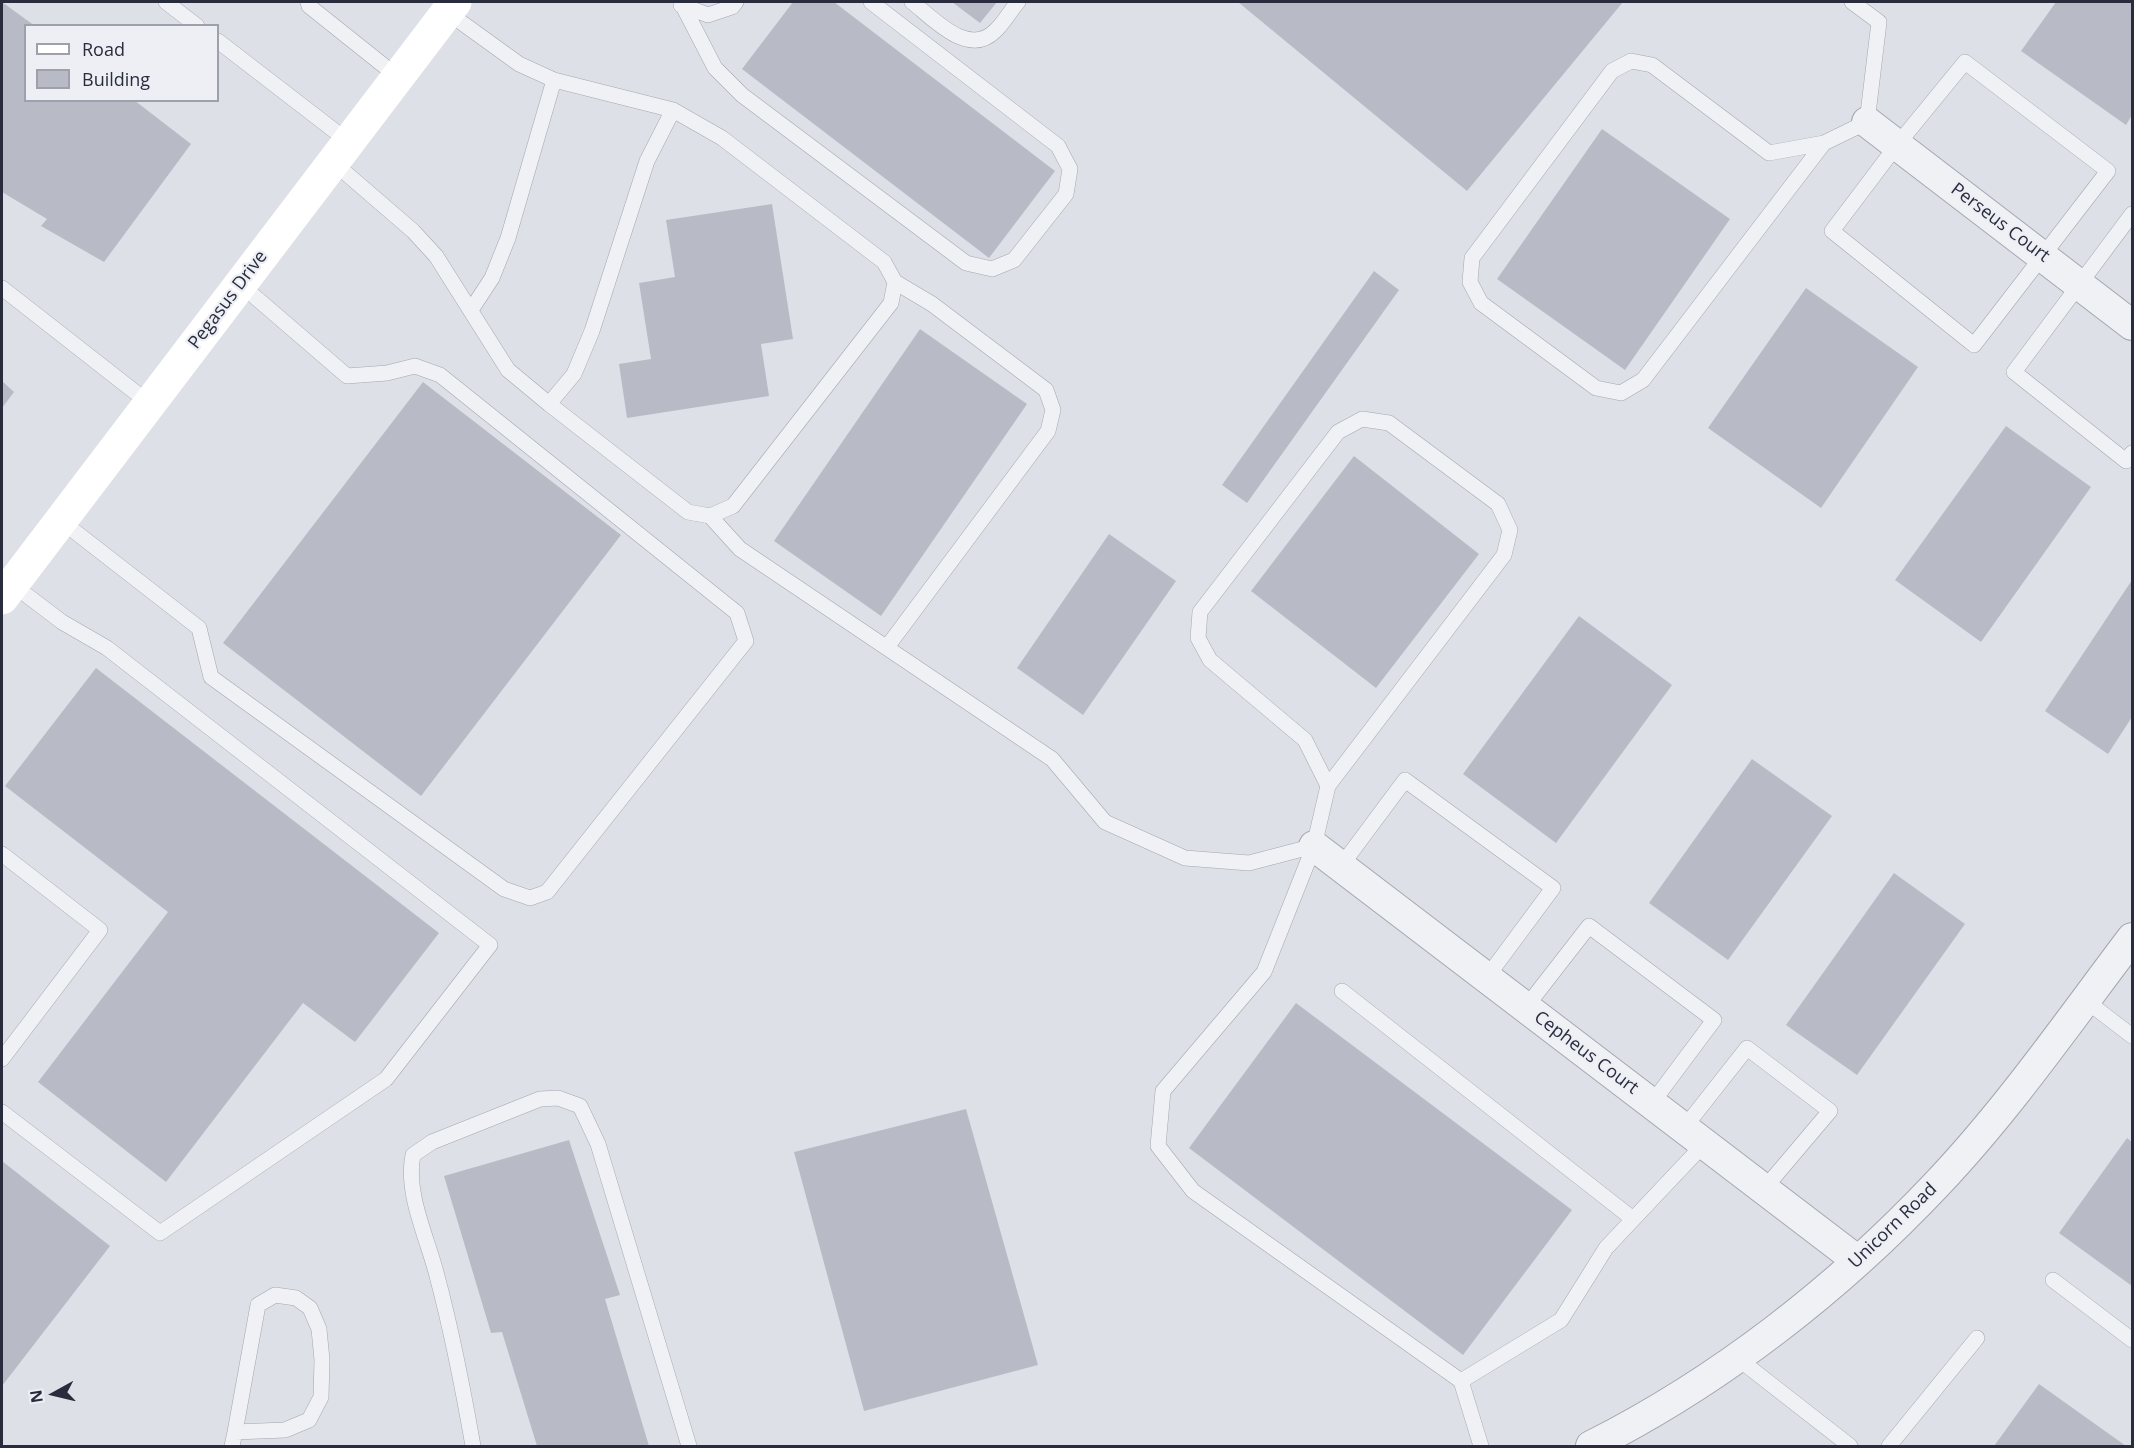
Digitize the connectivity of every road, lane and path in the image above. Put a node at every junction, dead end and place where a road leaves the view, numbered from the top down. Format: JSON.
{"nodes":[{"id":1,"x":166,"y":2,"type":"edge"},
{"id":2,"x":308,"y":2,"type":"edge"},
{"id":3,"x":736,"y":2,"type":"edge"},
{"id":4,"x":871,"y":2,"type":"edge"},
{"id":5,"x":912,"y":2,"type":"edge"},
{"id":6,"x":1018,"y":2,"type":"edge"},
{"id":7,"x":1852,"y":2,"type":"edge"},
{"id":8,"x":680,"y":5,"type":"edge"},
{"id":9,"x":451,"y":7,"type":"edge"},
{"id":10,"x":194,"y":24,"type":"edge"},
{"id":11,"x":219,"y":42,"type":"edge"},
{"id":12,"x":398,"y":77,"type":"junction"},
{"id":13,"x":554,"y":80,"type":"junction"},
{"id":14,"x":673,"y":110,"type":"junction"},
{"id":15,"x":1867,"y":122,"type":"junction"},
{"id":16,"x":1824,"y":143,"type":"junction"},
{"id":17,"x":1896,"y":145,"type":"junction"},
{"id":18,"x":341,"y":152,"type":"junction"},
{"id":19,"x":2133,"y":214,"type":"edge"},
{"id":20,"x":2043,"y":257,"type":"junction"},
{"id":21,"x":895,"y":282,"type":"junction"},
{"id":22,"x":240,"y":284,"type":"junction"},
{"id":23,"x":2081,"y":285,"type":"junction"},
{"id":24,"x":2,"y":288,"type":"edge"},
{"id":25,"x":471,"y":309,"type":"junction"},
{"id":26,"x":2133,"y":325,"type":"edge"},
{"id":27,"x":150,"y":403,"type":"junction"},
{"id":28,"x":549,"y":404,"type":"junction"},
{"id":29,"x":2129,"y":457,"type":"edge"},
{"id":30,"x":710,"y":516,"type":"junction"},
{"id":31,"x":60,"y":520,"type":"junction"},
{"id":32,"x":5,"y":586,"type":"edge"},
{"id":33,"x":887,"y":647,"type":"junction"},
{"id":34,"x":1328,"y":786,"type":"junction"},
{"id":35,"x":1314,"y":846,"type":"junction"},
{"id":36,"x":2,"y":854,"type":"edge"},
{"id":37,"x":1341,"y":866,"type":"junction"},
{"id":38,"x":2133,"y":938,"type":"edge"},
{"id":39,"x":1487,"y":977,"type":"junction"},
{"id":40,"x":1342,"y":991,"type":"dead end"},
{"id":41,"x":2085,"y":1000,"type":"junction"},
{"id":42,"x":1526,"y":1007,"type":"junction"},
{"id":43,"x":2133,"y":1036,"type":"edge"},
{"id":44,"x":2,"y":1059,"type":"edge"},
{"id":45,"x":1652,"y":1103,"type":"junction"},
{"id":46,"x":2,"y":1112,"type":"edge"},
{"id":47,"x":1694,"y":1136,"type":"junction"},
{"id":48,"x":1764,"y":1189,"type":"junction"},
{"id":49,"x":1633,"y":1219,"type":"junction"},
{"id":50,"x":1858,"y":1261,"type":"junction"},
{"id":51,"x":2053,"y":1280,"type":"dead end"},
{"id":52,"x":1977,"y":1338,"type":"dead end"},
{"id":53,"x":2133,"y":1340,"type":"edge"},
{"id":54,"x":1736,"y":1357,"type":"junction"},
{"id":55,"x":1461,"y":1381,"type":"junction"},
{"id":56,"x":233,"y":1439,"type":"edge"},
{"id":57,"x":473,"y":1446,"type":"edge"},
{"id":58,"x":689,"y":1446,"type":"edge"},
{"id":59,"x":1481,"y":1446,"type":"edge"},
{"id":60,"x":1591,"y":1446,"type":"edge"},
{"id":61,"x":1850,"y":1446,"type":"edge"},
{"id":62,"x":1888,"y":1446,"type":"edge"}],
"edges":[{"from":1,"to":10,"type":"lane"},
{"from":2,"to":12,"type":"lane"},
{"from":3,"to":8,"type":"lane"},
{"from":4,"to":8,"type":"lane"},
{"from":5,"to":6,"type":"lane"},
{"from":7,"to":15,"type":"lane"},
{"from":9,"to":12,"type":"street","name":"Pegasus Drive"},
{"from":9,"to":13,"type":"lane"},
{"from":11,"to":18,"type":"lane"},
{"from":12,"to":18,"type":"street","name":"Pegasus Drive"},
{"from":13,"to":14,"type":"lane"},
{"from":13,"to":25,"type":"lane"},
{"from":14,"to":21,"type":"lane"},
{"from":14,"to":28,"type":"lane"},
{"from":15,"to":16,"type":"lane"},
{"from":15,"to":17,"type":"street","name":"Perseus Court"},
{"from":16,"to":16,"type":"lane"},
{"from":17,"to":20,"type":"street","name":"Perseus Court"},
{"from":17,"to":20,"type":"lane"},
{"from":17,"to":20,"type":"lane"},
{"from":18,"to":22,"type":"street","name":"Pegasus Drive"},
{"from":18,"to":25,"type":"lane"},
{"from":19,"to":23,"type":"lane"},
{"from":20,"to":23,"type":"street","name":"Perseus Court"},
{"from":21,"to":30,"type":"lane"},
{"from":21,"to":33,"type":"lane"},
{"from":22,"to":27,"type":"street","name":"Pegasus Drive"},
{"from":22,"to":31,"type":"lane"},
{"from":23,"to":26,"type":"street","name":"Perseus Court"},
{"from":23,"to":29,"type":"lane"},
{"from":24,"to":27,"type":"lane"},
{"from":25,"to":28,"type":"lane"},
{"from":27,"to":31,"type":"street","name":"Pegasus Drive"},
{"from":28,"to":30,"type":"lane"},
{"from":30,"to":33,"type":"lane"},
{"from":31,"to":32,"type":"street","name":"Pegasus Drive"},
{"from":32,"to":46,"type":"lane"},
{"from":33,"to":35,"type":"lane"},
{"from":34,"to":34,"type":"lane"},
{"from":34,"to":35,"type":"lane"},
{"from":35,"to":37,"type":"street","name":"Cepheus Court"},
{"from":35,"to":55,"type":"lane"},
{"from":36,"to":44,"type":"lane"},
{"from":37,"to":39,"type":"street","name":"Cepheus Court"},
{"from":37,"to":39,"type":"lane"},
{"from":38,"to":41,"type":"street","name":"Unicorn Road"},
{"from":39,"to":42,"type":"street","name":"Cepheus Court"},
{"from":40,"to":49,"type":"lane"},
{"from":41,"to":43,"type":"lane"},
{"from":41,"to":50,"type":"street","name":"Unicorn Road"},
{"from":42,"to":45,"type":"street","name":"Cepheus Court"},
{"from":42,"to":45,"type":"lane"},
{"from":45,"to":47,"type":"street","name":"Cepheus Court"},
{"from":47,"to":48,"type":"street","name":"Cepheus Court"},
{"from":47,"to":48,"type":"lane"},
{"from":47,"to":49,"type":"lane"},
{"from":48,"to":50,"type":"street","name":"Cepheus Court"},
{"from":49,"to":55,"type":"lane"},
{"from":50,"to":54,"type":"street","name":"Unicorn Road"},
{"from":51,"to":53,"type":"lane"},
{"from":52,"to":62,"type":"lane"},
{"from":54,"to":60,"type":"street","name":"Unicorn Road"},
{"from":54,"to":61,"type":"lane"},
{"from":55,"to":59,"type":"lane"},
{"from":56,"to":56,"type":"lane"},
{"from":57,"to":58,"type":"lane"}]}
